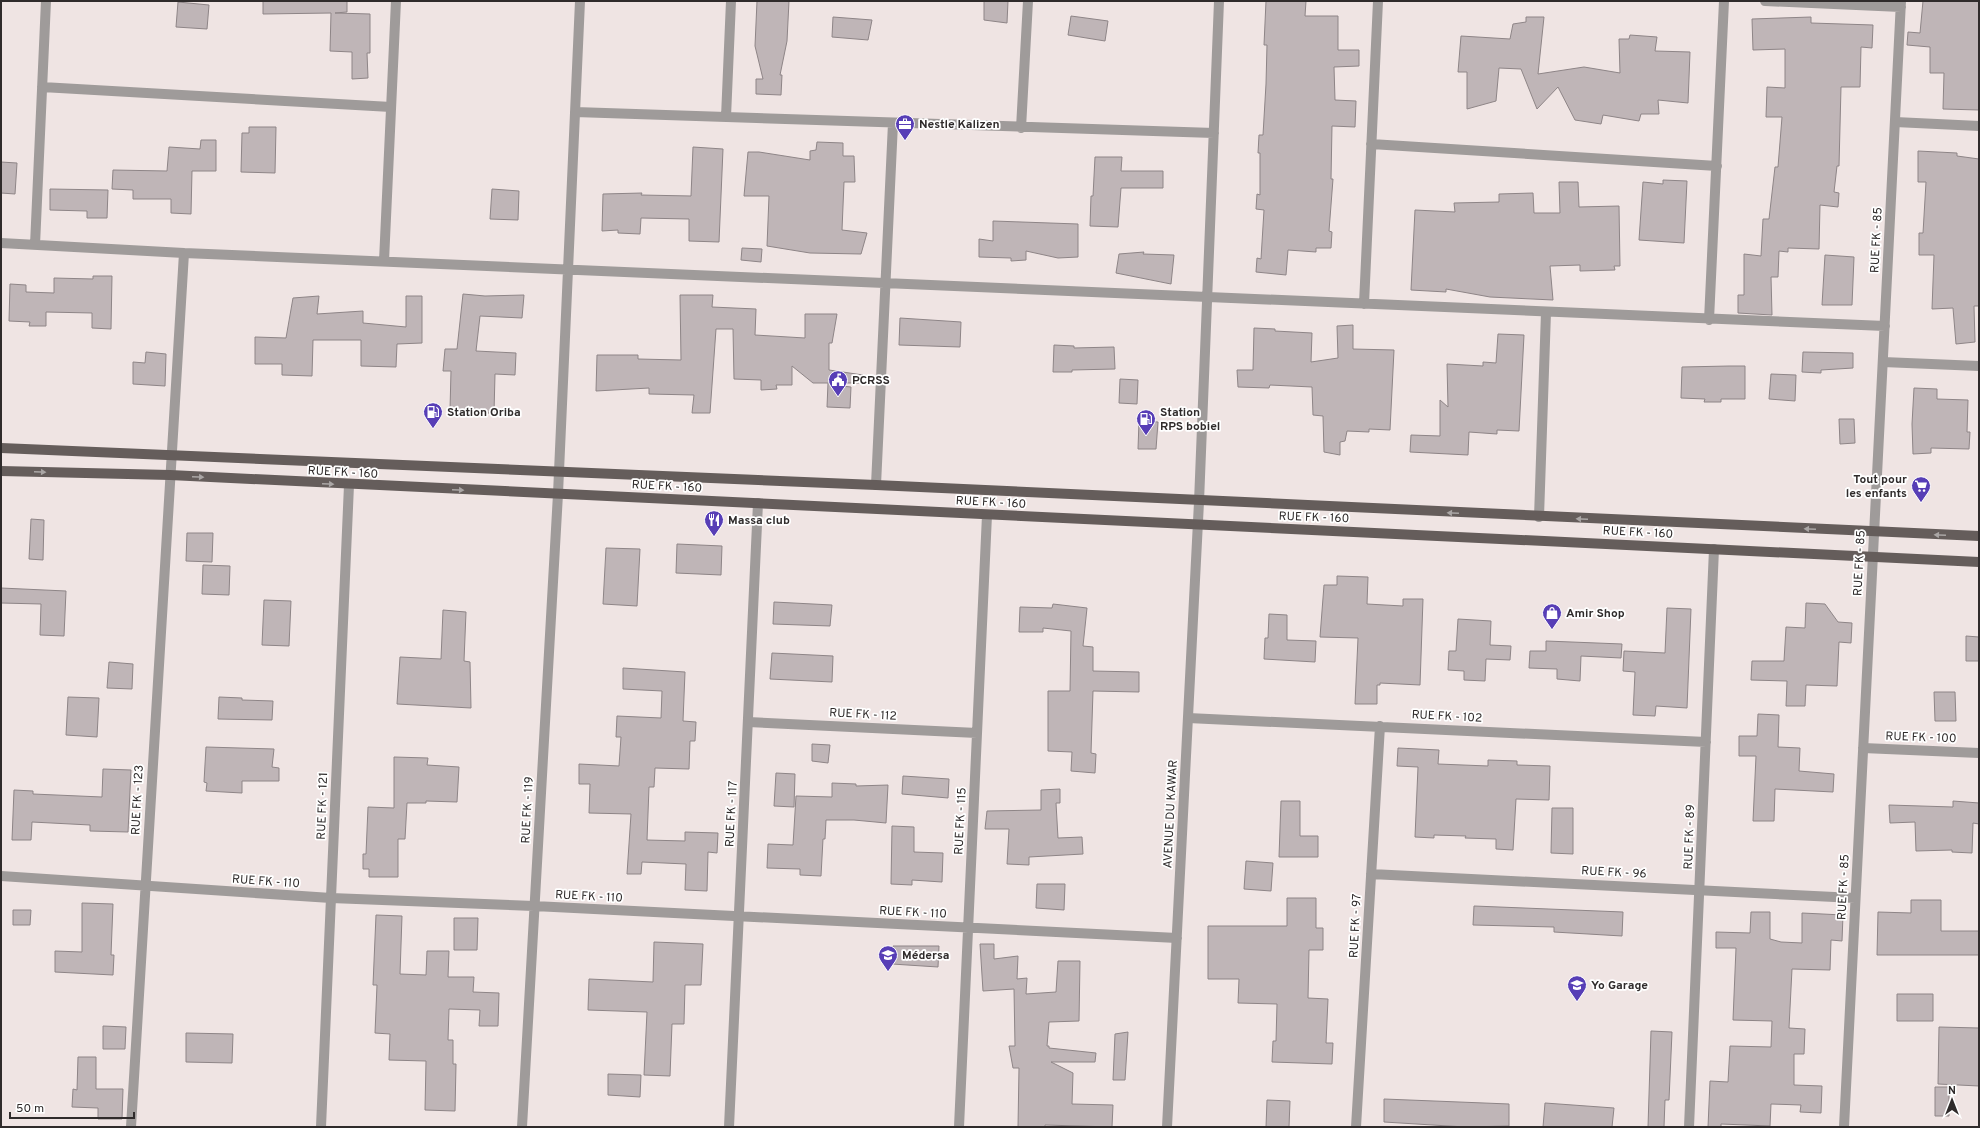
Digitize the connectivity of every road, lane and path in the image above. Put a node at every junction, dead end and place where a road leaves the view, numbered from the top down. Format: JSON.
{"nodes":[{"id":1,"x":46,"y":1,"type":"edge"},
{"id":2,"x":396,"y":1,"type":"edge"},
{"id":3,"x":580,"y":1,"type":"edge"},
{"id":4,"x":731,"y":1,"type":"edge"},
{"id":5,"x":1028,"y":1,"type":"edge"},
{"id":6,"x":1219,"y":1,"type":"edge"},
{"id":7,"x":1378,"y":1,"type":"edge"},
{"id":8,"x":1724,"y":1,"type":"edge"},
{"id":9,"x":1765,"y":1,"type":"edge"},
{"id":10,"x":1901,"y":4,"type":"edge"},
{"id":11,"x":42,"y":87,"type":"junction"},
{"id":12,"x":391,"y":107,"type":"junction"},
{"id":13,"x":575,"y":112,"type":"junction"},
{"id":14,"x":726,"y":117,"type":"junction"},
{"id":15,"x":1895,"y":122,"type":"junction"},
{"id":16,"x":893,"y":123,"type":"junction"},
{"id":17,"x":1979,"y":126,"type":"edge"},
{"id":18,"x":1021,"y":128,"type":"junction"},
{"id":19,"x":1214,"y":133,"type":"junction"},
{"id":20,"x":1371,"y":144,"type":"junction"},
{"id":21,"x":1717,"y":166,"type":"junction"},
{"id":22,"x":1,"y":243,"type":"edge"},
{"id":23,"x":35,"y":245,"type":"junction"},
{"id":24,"x":184,"y":253,"type":"junction"},
{"id":25,"x":384,"y":261,"type":"junction"},
{"id":26,"x":568,"y":270,"type":"junction"},
{"id":27,"x":885,"y":284,"type":"junction"},
{"id":28,"x":1207,"y":298,"type":"junction"},
{"id":29,"x":1364,"y":304,"type":"junction"},
{"id":30,"x":1546,"y":312,"type":"junction"},
{"id":31,"x":1709,"y":320,"type":"junction"},
{"id":32,"x":1885,"y":326,"type":"junction"},
{"id":33,"x":1883,"y":362,"type":"junction"},
{"id":34,"x":1979,"y":366,"type":"edge"},
{"id":35,"x":1,"y":448,"type":"edge"},
{"id":36,"x":171,"y":456,"type":"junction"},
{"id":37,"x":1,"y":471,"type":"edge"},
{"id":38,"x":559,"y":472,"type":"junction"},
{"id":39,"x":170,"y":475,"type":"junction"},
{"id":40,"x":349,"y":485,"type":"junction"},
{"id":41,"x":876,"y":486,"type":"junction"},
{"id":42,"x":558,"y":494,"type":"junction"},
{"id":43,"x":1199,"y":502,"type":"junction"},
{"id":44,"x":758,"y":503,"type":"junction"},
{"id":45,"x":987,"y":515,"type":"junction"},
{"id":46,"x":1539,"y":517,"type":"junction"},
{"id":47,"x":1198,"y":525,"type":"junction"},
{"id":48,"x":1874,"y":531,"type":"junction"},
{"id":49,"x":1979,"y":536,"type":"edge"},
{"id":50,"x":1714,"y":548,"type":"junction"},
{"id":51,"x":1873,"y":556,"type":"junction"},
{"id":52,"x":1979,"y":562,"type":"edge"},
{"id":53,"x":1188,"y":718,"type":"junction"},
{"id":54,"x":748,"y":722,"type":"junction"},
{"id":55,"x":1380,"y":726,"type":"junction"},
{"id":56,"x":977,"y":733,"type":"junction"},
{"id":57,"x":1706,"y":742,"type":"junction"},
{"id":58,"x":1863,"y":748,"type":"junction"},
{"id":59,"x":1979,"y":753,"type":"edge"},
{"id":60,"x":1371,"y":874,"type":"junction"},
{"id":61,"x":1,"y":876,"type":"edge"},
{"id":62,"x":145,"y":886,"type":"junction"},
{"id":63,"x":1699,"y":889,"type":"junction"},
{"id":64,"x":331,"y":898,"type":"junction"},
{"id":65,"x":1855,"y":898,"type":"junction"},
{"id":66,"x":534,"y":906,"type":"junction"},
{"id":67,"x":739,"y":916,"type":"junction"},
{"id":68,"x":968,"y":928,"type":"junction"},
{"id":69,"x":1177,"y":938,"type":"junction"},
{"id":70,"x":131,"y":1127,"type":"edge"},
{"id":71,"x":321,"y":1127,"type":"edge"},
{"id":72,"x":522,"y":1127,"type":"edge"},
{"id":73,"x":729,"y":1127,"type":"edge"},
{"id":74,"x":959,"y":1127,"type":"edge"},
{"id":75,"x":1167,"y":1127,"type":"edge"},
{"id":76,"x":1356,"y":1127,"type":"edge"},
{"id":77,"x":1689,"y":1127,"type":"edge"},
{"id":78,"x":1844,"y":1127,"type":"edge"}],
"edges":[{"from":1,"to":11,"type":"street"},
{"from":2,"to":12,"type":"street"},
{"from":3,"to":13,"type":"street","name":"RUE FK - 119"},
{"from":4,"to":14,"type":"street"},
{"from":5,"to":18,"type":"street"},
{"from":6,"to":19,"type":"street","name":"AVENUE DU KAWAR"},
{"from":7,"to":20,"type":"street"},
{"from":8,"to":21,"type":"street"},
{"from":9,"to":10,"type":"street"},
{"from":10,"to":15,"type":"street","name":"RUE FK - 85"},
{"from":11,"to":12,"type":"street"},
{"from":11,"to":23,"type":"street"},
{"from":12,"to":25,"type":"street"},
{"from":13,"to":14,"type":"street"},
{"from":13,"to":26,"type":"street","name":"RUE FK - 119"},
{"from":14,"to":16,"type":"street"},
{"from":15,"to":17,"type":"street"},
{"from":15,"to":32,"type":"street","name":"RUE FK - 85"},
{"from":16,"to":18,"type":"street"},
{"from":16,"to":27,"type":"street"},
{"from":18,"to":19,"type":"street"},
{"from":19,"to":28,"type":"street","name":"AVENUE DU KAWAR"},
{"from":20,"to":21,"type":"street"},
{"from":20,"to":29,"type":"street"},
{"from":21,"to":31,"type":"street"},
{"from":22,"to":23,"type":"street"},
{"from":23,"to":24,"type":"street"},
{"from":24,"to":25,"type":"street"},
{"from":24,"to":36,"type":"street","name":"RUE FK - 123"},
{"from":25,"to":26,"type":"street"},
{"from":26,"to":27,"type":"street"},
{"from":26,"to":38,"type":"street","name":"RUE FK - 119"},
{"from":27,"to":28,"type":"street"},
{"from":27,"to":41,"type":"street"},
{"from":28,"to":29,"type":"street"},
{"from":28,"to":43,"type":"street","name":"AVENUE DU KAWAR"},
{"from":29,"to":30,"type":"street"},
{"from":30,"to":31,"type":"street"},
{"from":30,"to":46,"type":"street"},
{"from":31,"to":32,"type":"street"},
{"from":32,"to":33,"type":"street","name":"RUE FK - 85"},
{"from":33,"to":34,"type":"street"},
{"from":33,"to":48,"type":"street","name":"RUE FK - 85"},
{"from":35,"to":36,"type":"main road","name":"RUE FK - 160"},
{"from":36,"to":38,"type":"main road","name":"RUE FK - 160"},
{"from":36,"to":39,"type":"street","name":"RUE FK - 123"},
{"from":37,"to":39,"type":"main road","name":"RUE FK - 160","one_way":true},
{"from":38,"to":41,"type":"main road","name":"RUE FK - 160"},
{"from":38,"to":42,"type":"street","name":"RUE FK - 119"},
{"from":39,"to":40,"type":"main road","name":"RUE FK - 160","one_way":true},
{"from":39,"to":62,"type":"street","name":"RUE FK - 123"},
{"from":40,"to":42,"type":"main road","name":"RUE FK - 160","one_way":true},
{"from":40,"to":64,"type":"street","name":"RUE FK - 121"},
{"from":41,"to":43,"type":"main road","name":"RUE FK - 160"},
{"from":42,"to":44,"type":"main road","name":"RUE FK - 160"},
{"from":42,"to":66,"type":"street","name":"RUE FK - 119"},
{"from":46,"to":43,"type":"main road","name":"RUE FK - 160","one_way":true},
{"from":43,"to":47,"type":"street","name":"AVENUE DU KAWAR"},
{"from":44,"to":45,"type":"main road","name":"RUE FK - 160"},
{"from":44,"to":54,"type":"street","name":"RUE FK - 117"},
{"from":45,"to":47,"type":"main road","name":"RUE FK - 160"},
{"from":45,"to":56,"type":"street","name":"RUE FK - 115"},
{"from":48,"to":46,"type":"main road","name":"RUE FK - 160","one_way":true},
{"from":47,"to":50,"type":"main road","name":"RUE FK - 160"},
{"from":47,"to":53,"type":"street","name":"AVENUE DU KAWAR"},
{"from":49,"to":48,"type":"main road","name":"RUE FK - 160","one_way":true},
{"from":48,"to":51,"type":"street","name":"RUE FK - 85"},
{"from":50,"to":51,"type":"main road","name":"RUE FK - 160"},
{"from":50,"to":57,"type":"street","name":"RUE FK - 89"},
{"from":51,"to":52,"type":"main road","name":"RUE FK - 160"},
{"from":51,"to":58,"type":"street","name":"RUE FK - 85"},
{"from":53,"to":55,"type":"street","name":"RUE FK - 102"},
{"from":53,"to":69,"type":"street","name":"AVENUE DU KAWAR"},
{"from":54,"to":56,"type":"street","name":"RUE FK - 112"},
{"from":54,"to":67,"type":"street","name":"RUE FK - 117"},
{"from":55,"to":57,"type":"street","name":"RUE FK - 102"},
{"from":55,"to":60,"type":"street","name":"RUE FK - 97"},
{"from":56,"to":68,"type":"street","name":"RUE FK - 115"},
{"from":57,"to":63,"type":"street","name":"RUE FK - 89"},
{"from":58,"to":59,"type":"street","name":"RUE FK - 100"},
{"from":58,"to":65,"type":"street","name":"RUE FK - 85"},
{"from":60,"to":63,"type":"street","name":"RUE FK - 96"},
{"from":60,"to":76,"type":"street","name":"RUE FK - 97"},
{"from":61,"to":62,"type":"street","name":"RUE FK - 110"},
{"from":62,"to":64,"type":"street","name":"RUE FK - 110"},
{"from":62,"to":70,"type":"street","name":"RUE FK - 123"},
{"from":63,"to":65,"type":"street","name":"RUE FK - 96"},
{"from":63,"to":77,"type":"street","name":"RUE FK - 89"},
{"from":64,"to":66,"type":"street","name":"RUE FK - 110"},
{"from":64,"to":71,"type":"street","name":"RUE FK - 121"},
{"from":65,"to":78,"type":"street","name":"RUE FK - 85"},
{"from":66,"to":67,"type":"street","name":"RUE FK - 110"},
{"from":66,"to":72,"type":"street","name":"RUE FK - 119"},
{"from":67,"to":68,"type":"street","name":"RUE FK - 110"},
{"from":67,"to":73,"type":"street","name":"RUE FK - 117"},
{"from":68,"to":69,"type":"street","name":"RUE FK - 110"},
{"from":68,"to":74,"type":"street","name":"RUE FK - 115"},
{"from":69,"to":75,"type":"street","name":"AVENUE DU KAWAR"}]}
